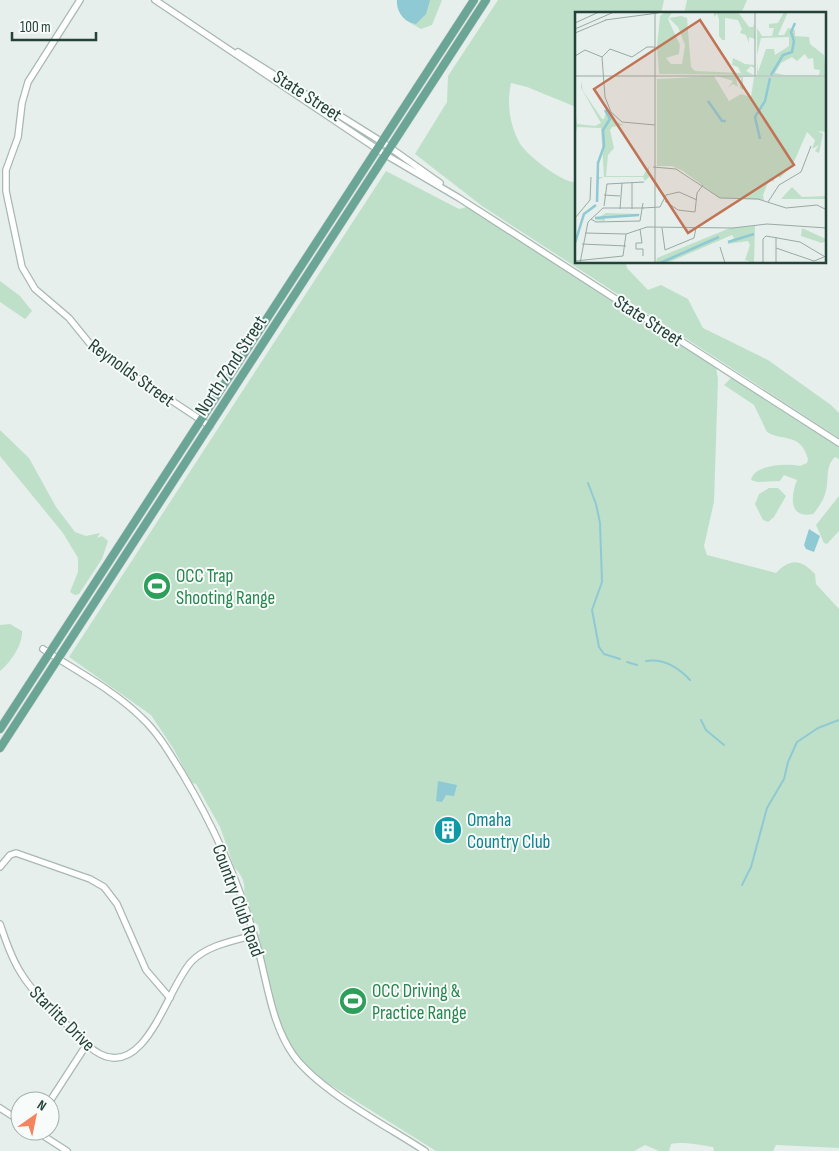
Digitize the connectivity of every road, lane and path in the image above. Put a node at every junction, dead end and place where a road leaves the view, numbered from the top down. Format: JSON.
{"nodes":[{"id":1,"x":80,"y":0,"type":"edge"},
{"id":2,"x":156,"y":0,"type":"edge"},
{"id":3,"x":474,"y":0,"type":"edge"},
{"id":4,"x":486,"y":0,"type":"edge"},
{"id":5,"x":379,"y":145,"type":"junction"},
{"id":6,"x":388,"y":151,"type":"junction"},
{"id":7,"x":201,"y":420,"type":"junction"},
{"id":8,"x":210,"y":426,"type":"junction"},
{"id":9,"x":839,"y":443,"type":"edge"},
{"id":10,"x":46,"y":651,"type":"junction"},
{"id":11,"x":58,"y":658,"type":"junction"},
{"id":12,"x":0,"y":729,"type":"edge"},
{"id":13,"x":0,"y":748,"type":"edge"},
{"id":14,"x":0,"y":867,"type":"edge"},
{"id":15,"x":0,"y":924,"type":"edge"},
{"id":16,"x":254,"y":935,"type":"junction"},
{"id":17,"x":170,"y":998,"type":"junction"},
{"id":18,"x":87,"y":1044,"type":"junction"},
{"id":19,"x":56,"y":1091,"type":"edge"},
{"id":20,"x":50,"y":1141,"type":"edge"},
{"id":21,"x":62,"y":1150,"type":"edge"},
{"id":22,"x":426,"y":1151,"type":"edge"}],
"edges":[{"from":1,"to":7,"type":"street","name":"Reynolds Street"},
{"from":2,"to":5,"type":"street","name":"State Street"},
{"from":3,"to":5,"type":"main road","name":"North 72nd Street"},
{"from":4,"to":6,"type":"main road","name":"North 72nd Street"},
{"from":5,"to":6,"type":"street","name":"State Street"},
{"from":5,"to":7,"type":"main road","name":"North 72nd Street"},
{"from":6,"to":8,"type":"main road","name":"North 72nd Street"},
{"from":6,"to":9,"type":"street","name":"State Street"},
{"from":7,"to":8,"type":"street","name":"Reynolds Street"},
{"from":7,"to":10,"type":"main road","name":"North 72nd Street"},
{"from":8,"to":11,"type":"main road","name":"North 72nd Street"},
{"from":10,"to":11,"type":"street","name":"Country Club Road"},
{"from":10,"to":12,"type":"main road","name":"North 72nd Street"},
{"from":11,"to":13,"type":"main road","name":"North 72nd Street"},
{"from":11,"to":16,"type":"street","name":"Country Club Road"},
{"from":14,"to":17,"type":"street"},
{"from":15,"to":18,"type":"street","name":"Starlite Drive"},
{"from":16,"to":17,"type":"street","name":"Starlite Drive"},
{"from":16,"to":22,"type":"street","name":"Country Club Road"},
{"from":17,"to":18,"type":"street","name":"Starlite Drive"},
{"from":18,"to":19,"type":"street"},
{"from":20,"to":21,"type":"street"}]}
